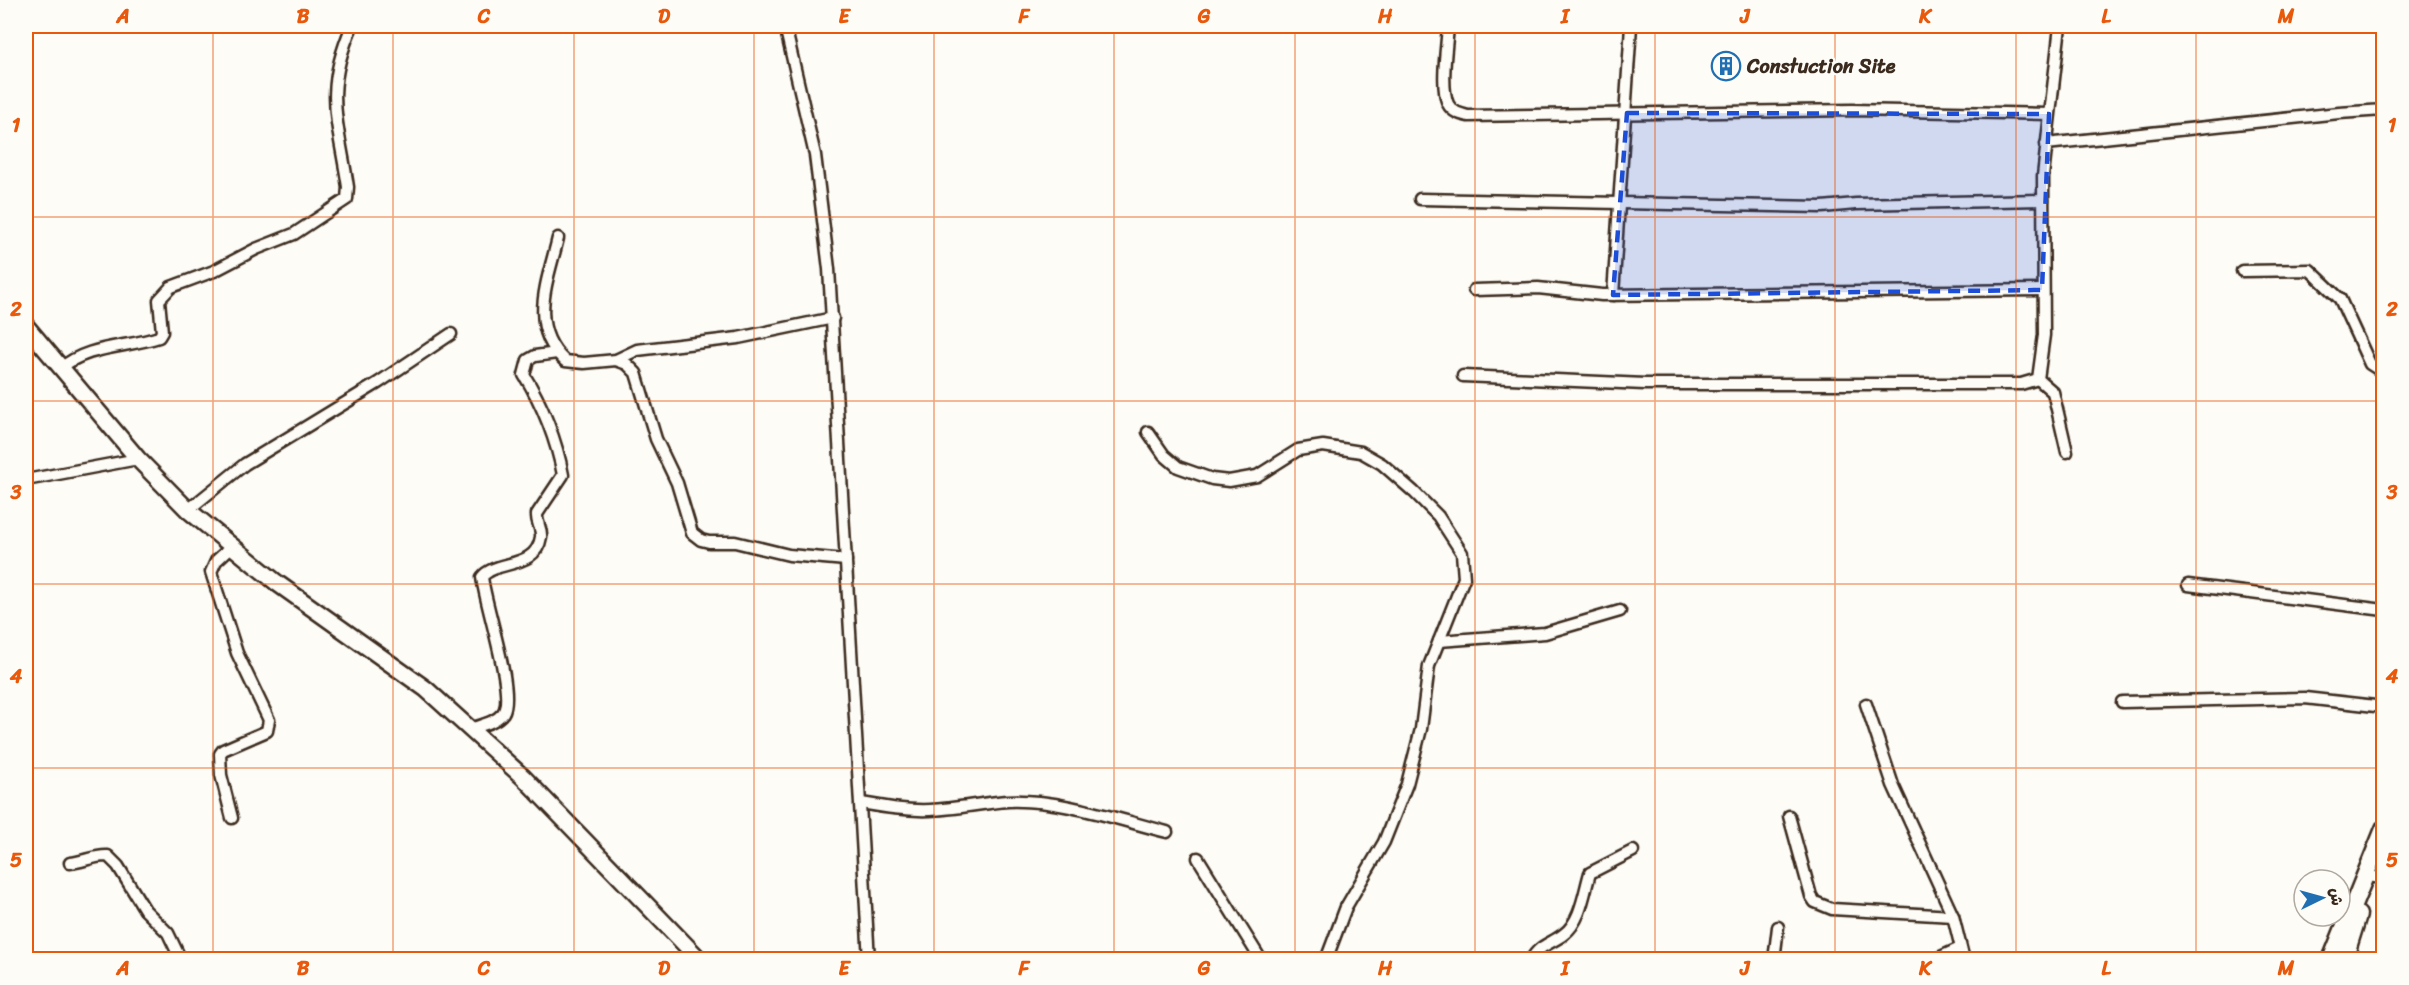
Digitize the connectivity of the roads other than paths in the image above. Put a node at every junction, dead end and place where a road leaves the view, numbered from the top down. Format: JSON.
{"nodes":[{"id":1,"x":352,"y":26,"type":"edge"},
{"id":2,"x":785,"y":26,"type":"edge"},
{"id":3,"x":1448,"y":26,"type":"edge"},
{"id":4,"x":1632,"y":26,"type":"edge"},
{"id":5,"x":2060,"y":26,"type":"edge"},
{"id":6,"x":2384,"y":110,"type":"edge"},
{"id":7,"x":1627,"y":113,"type":"junction"},
{"id":8,"x":2049,"y":114,"type":"junction"},
{"id":9,"x":2046,"y":144,"type":"junction"},
{"id":10,"x":1420,"y":199,"type":"dead end"},
{"id":11,"x":2043,"y":200,"type":"junction"},
{"id":12,"x":1619,"y":204,"type":"junction"},
{"id":13,"x":558,"y":238,"type":"dead end"},
{"id":14,"x":2242,"y":271,"type":"dead end"},
{"id":15,"x":1474,"y":290,"type":"dead end"},
{"id":16,"x":2042,"y":290,"type":"junction"},
{"id":17,"x":1613,"y":295,"type":"junction"},
{"id":18,"x":833,"y":318,"type":"junction"},
{"id":19,"x":26,"y":326,"type":"edge"},
{"id":20,"x":451,"y":334,"type":"dead end"},
{"id":21,"x":557,"y":353,"type":"junction"},
{"id":22,"x":616,"y":360,"type":"junction"},
{"id":23,"x":60,"y":369,"type":"junction"},
{"id":24,"x":2384,"y":373,"type":"edge"},
{"id":25,"x":1463,"y":376,"type":"dead end"},
{"id":26,"x":2038,"y":379,"type":"junction"},
{"id":27,"x":1148,"y":432,"type":"dead end"},
{"id":28,"x":2067,"y":452,"type":"dead end"},
{"id":29,"x":138,"y":459,"type":"junction"},
{"id":30,"x":26,"y":480,"type":"edge"},
{"id":31,"x":188,"y":510,"type":"junction"},
{"id":32,"x":231,"y":547,"type":"junction"},
{"id":33,"x":846,"y":560,"type":"junction"},
{"id":34,"x":2188,"y":585,"type":"dead end"},
{"id":35,"x":2384,"y":610,"type":"edge"},
{"id":36,"x":1620,"y":611,"type":"dead end"},
{"id":37,"x":1439,"y":641,"type":"junction"},
{"id":38,"x":2122,"y":702,"type":"dead end"},
{"id":39,"x":1866,"y":704,"type":"dead end"},
{"id":40,"x":2384,"y":707,"type":"edge"},
{"id":41,"x":470,"y":729,"type":"junction"},
{"id":42,"x":861,"y":803,"type":"junction"},
{"id":43,"x":1789,"y":816,"type":"dead end"},
{"id":44,"x":232,"y":818,"type":"dead end"},
{"id":45,"x":2384,"y":829,"type":"edge"},
{"id":46,"x":1167,"y":832,"type":"dead end"},
{"id":47,"x":1633,"y":851,"type":"dead end"},
{"id":48,"x":1198,"y":858,"type":"dead end"},
{"id":49,"x":70,"y":863,"type":"dead end"},
{"id":50,"x":2372,"y":873,"type":"edge"},
{"id":51,"x":1953,"y":916,"type":"junction"},
{"id":52,"x":1778,"y":927,"type":"dead end"},
{"id":53,"x":1960,"y":948,"type":"junction"},
{"id":54,"x":181,"y":960,"type":"edge"},
{"id":55,"x":700,"y":960,"type":"edge"},
{"id":56,"x":869,"y":960,"type":"edge"},
{"id":57,"x":1261,"y":960,"type":"edge"},
{"id":58,"x":1326,"y":960,"type":"edge"},
{"id":59,"x":1531,"y":960,"type":"edge"},
{"id":60,"x":1774,"y":960,"type":"edge"},
{"id":61,"x":1935,"y":960,"type":"edge"},
{"id":62,"x":1964,"y":960,"type":"edge"},
{"id":63,"x":2331,"y":960,"type":"edge"},
{"id":64,"x":2344,"y":960,"type":"edge"}],
"edges":[{"from":1,"to":23,"type":"street"},
{"from":2,"to":18,"type":"street"},
{"from":3,"to":7,"type":"street"},
{"from":4,"to":7,"type":"street"},
{"from":5,"to":8,"type":"street"},
{"from":6,"to":9,"type":"street"},
{"from":7,"to":8,"type":"street"},
{"from":7,"to":12,"type":"street"},
{"from":8,"to":9,"type":"street"},
{"from":9,"to":11,"type":"street"},
{"from":10,"to":12,"type":"street"},
{"from":11,"to":12,"type":"street"},
{"from":11,"to":16,"type":"street"},
{"from":12,"to":17,"type":"street"},
{"from":13,"to":21,"type":"street"},
{"from":14,"to":24,"type":"street"},
{"from":15,"to":17,"type":"street"},
{"from":16,"to":17,"type":"street"},
{"from":16,"to":26,"type":"street"},
{"from":18,"to":22,"type":"street"},
{"from":18,"to":33,"type":"street"},
{"from":19,"to":23,"type":"street"},
{"from":20,"to":31,"type":"street"},
{"from":21,"to":22,"type":"street"},
{"from":21,"to":41,"type":"street"},
{"from":22,"to":33,"type":"street"},
{"from":23,"to":29,"type":"street"},
{"from":25,"to":26,"type":"street"},
{"from":26,"to":28,"type":"street"},
{"from":27,"to":37,"type":"street"},
{"from":29,"to":30,"type":"street"},
{"from":29,"to":31,"type":"street"},
{"from":31,"to":32,"type":"street"},
{"from":32,"to":41,"type":"street"},
{"from":32,"to":44,"type":"street"},
{"from":33,"to":42,"type":"street"},
{"from":34,"to":35,"type":"street"},
{"from":36,"to":37,"type":"street"},
{"from":37,"to":58,"type":"street"},
{"from":38,"to":40,"type":"street"},
{"from":39,"to":51,"type":"street"},
{"from":41,"to":55,"type":"street"},
{"from":42,"to":46,"type":"street"},
{"from":42,"to":56,"type":"street"},
{"from":43,"to":51,"type":"street"},
{"from":45,"to":50,"type":"main road"},
{"from":47,"to":59,"type":"street"},
{"from":48,"to":57,"type":"street"},
{"from":49,"to":54,"type":"street"},
{"from":50,"to":63,"type":"main road"},
{"from":50,"to":64,"type":"main road"},
{"from":51,"to":53,"type":"street"},
{"from":52,"to":60,"type":"street"},
{"from":53,"to":61,"type":"street"},
{"from":53,"to":62,"type":"street"}]}
